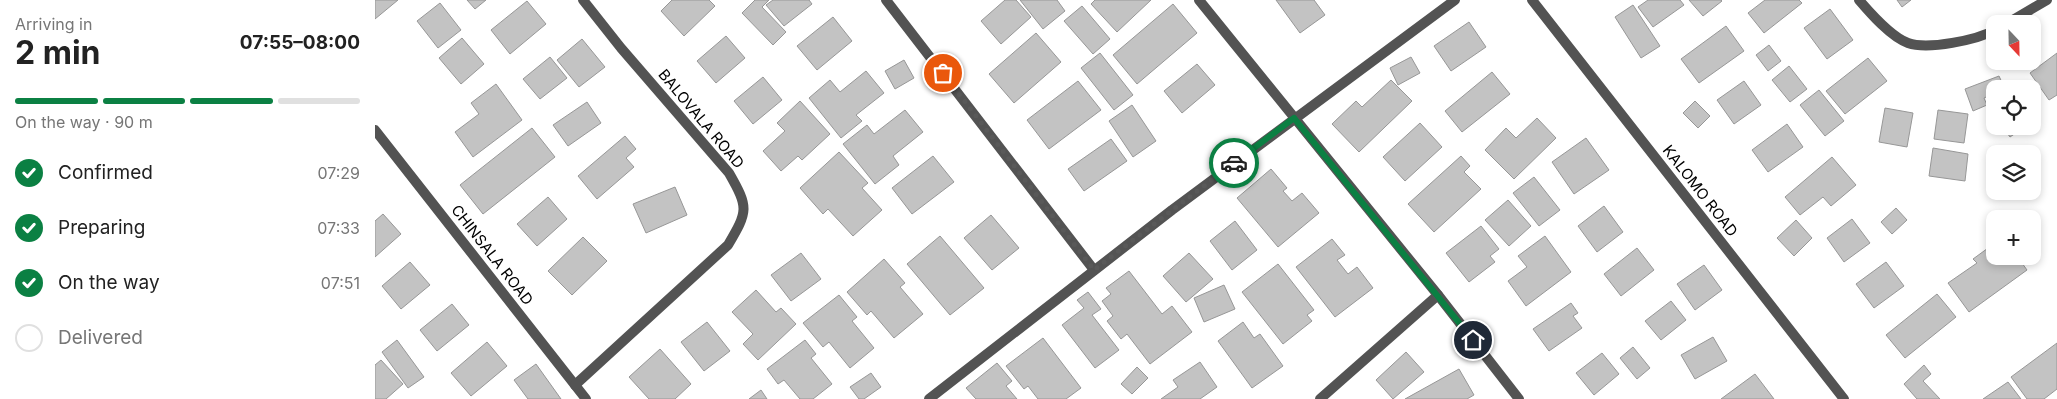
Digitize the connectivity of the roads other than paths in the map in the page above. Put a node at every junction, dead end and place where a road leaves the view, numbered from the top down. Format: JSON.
{"nodes":[{"id":1,"x":583,"y":0,"type":"edge"},
{"id":2,"x":886,"y":0,"type":"edge"},
{"id":3,"x":1199,"y":0,"type":"edge"},
{"id":4,"x":1455,"y":0,"type":"edge"},
{"id":5,"x":1532,"y":0,"type":"edge"},
{"id":6,"x":1859,"y":0,"type":"edge"},
{"id":7,"x":2047,"y":0,"type":"edge"},
{"id":8,"x":2021,"y":15,"type":"edge"},
{"id":9,"x":1986,"y":33,"type":"edge"},
{"id":10,"x":1294,"y":118,"type":"junction"},
{"id":11,"x":375,"y":130,"type":"edge"},
{"id":12,"x":1094,"y":270,"type":"junction"},
{"id":13,"x":1438,"y":296,"type":"junction"},
{"id":14,"x":575,"y":385,"type":"junction"},
{"id":15,"x":586,"y":399,"type":"edge"},
{"id":16,"x":929,"y":399,"type":"edge"},
{"id":17,"x":1320,"y":399,"type":"edge"},
{"id":18,"x":1519,"y":399,"type":"edge"},
{"id":19,"x":1845,"y":399,"type":"edge"}],
"edges":[{"from":1,"to":14,"type":"street","name":"BALOVALA ROAD"},
{"from":2,"to":12,"type":"street"},
{"from":3,"to":10,"type":"street"},
{"from":4,"to":10,"type":"street"},
{"from":5,"to":19,"type":"street","name":"KALOMO ROAD"},
{"from":6,"to":9,"type":"street"},
{"from":7,"to":8,"type":"street"},
{"from":10,"to":12,"type":"street"},
{"from":10,"to":13,"type":"street"},
{"from":11,"to":14,"type":"street","name":"CHINSALA ROAD"},
{"from":12,"to":16,"type":"street"},
{"from":13,"to":17,"type":"street"},
{"from":13,"to":18,"type":"street"},
{"from":14,"to":15,"type":"street","name":"CHINSALA ROAD"}]}
